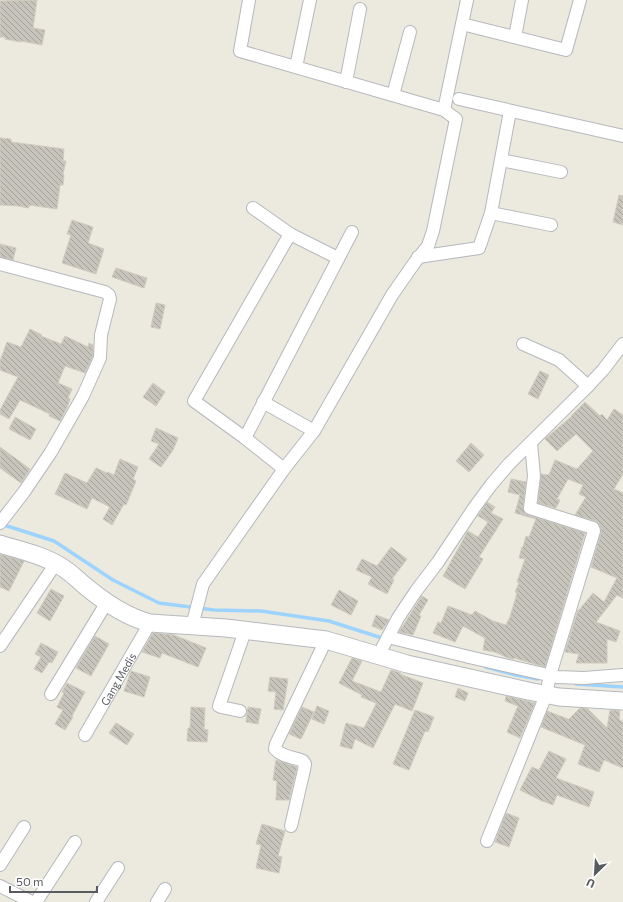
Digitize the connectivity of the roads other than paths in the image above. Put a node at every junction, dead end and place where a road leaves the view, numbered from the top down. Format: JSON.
{"nodes":[{"id":1,"x":249,"y":0,"type":"edge"},
{"id":2,"x":310,"y":0,"type":"edge"},
{"id":3,"x":467,"y":0,"type":"edge"},
{"id":4,"x":522,"y":0,"type":"edge"},
{"id":5,"x":580,"y":0,"type":"edge"},
{"id":6,"x":360,"y":9,"type":"dead end"},
{"id":7,"x":462,"y":24,"type":"junction"},
{"id":8,"x":410,"y":32,"type":"dead end"},
{"id":9,"x":515,"y":37,"type":"junction"},
{"id":10,"x":296,"y":67,"type":"junction"},
{"id":11,"x":346,"y":82,"type":"junction"},
{"id":12,"x":393,"y":96,"type":"junction"},
{"id":13,"x":459,"y":99,"type":"dead end"},
{"id":14,"x":444,"y":110,"type":"junction"},
{"id":15,"x":510,"y":111,"type":"junction"},
{"id":16,"x":623,"y":136,"type":"edge"},
{"id":17,"x":501,"y":160,"type":"junction"},
{"id":18,"x":561,"y":172,"type":"dead end"},
{"id":19,"x":253,"y":208,"type":"dead end"},
{"id":20,"x":491,"y":213,"type":"junction"},
{"id":21,"x":551,"y":226,"type":"dead end"},
{"id":22,"x":352,"y":232,"type":"dead end"},
{"id":23,"x":290,"y":234,"type":"junction"},
{"id":24,"x":418,"y":257,"type":"junction"},
{"id":25,"x":338,"y":258,"type":"junction"},
{"id":26,"x":0,"y":264,"type":"edge"},
{"id":27,"x":523,"y":344,"type":"dead end"},
{"id":28,"x":623,"y":344,"type":"edge"},
{"id":29,"x":588,"y":386,"type":"junction"},
{"id":30,"x":263,"y":402,"type":"junction"},
{"id":31,"x":314,"y":431,"type":"junction"},
{"id":32,"x":245,"y":438,"type":"junction"},
{"id":33,"x":531,"y":444,"type":"junction"},
{"id":34,"x":284,"y":469,"type":"junction"},
{"id":35,"x":3,"y":519,"type":"edge"},
{"id":36,"x":0,"y":544,"type":"edge"},
{"id":37,"x":56,"y":563,"type":"junction"},
{"id":38,"x":107,"y":602,"type":"junction"},
{"id":39,"x":150,"y":623,"type":"junction"},
{"id":40,"x":192,"y":626,"type":"junction"},
{"id":41,"x":245,"y":631,"type":"junction"},
{"id":42,"x":326,"y":640,"type":"junction"},
{"id":43,"x":384,"y":645,"type":"junction"},
{"id":44,"x":0,"y":646,"type":"edge"},
{"id":45,"x":623,"y":675,"type":"edge"},
{"id":46,"x":548,"y":684,"type":"junction"},
{"id":47,"x":51,"y":694,"type":"dead end"},
{"id":48,"x":623,"y":701,"type":"edge"},
{"id":49,"x":240,"y":711,"type":"dead end"},
{"id":50,"x":85,"y":735,"type":"dead end"},
{"id":51,"x":291,"y":826,"type":"dead end"},
{"id":52,"x":24,"y":827,"type":"dead end"},
{"id":53,"x":487,"y":841,"type":"dead end"},
{"id":54,"x":74,"y":842,"type":"dead end"},
{"id":55,"x":0,"y":865,"type":"edge"},
{"id":56,"x":118,"y":868,"type":"dead end"},
{"id":57,"x":0,"y":886,"type":"edge"},
{"id":58,"x":165,"y":889,"type":"dead end"},
{"id":59,"x":32,"y":902,"type":"edge"},
{"id":60,"x":36,"y":902,"type":"edge"},
{"id":61,"x":96,"y":902,"type":"edge"},
{"id":62,"x":157,"y":902,"type":"edge"}],
"edges":[{"from":1,"to":10,"type":"street"},
{"from":2,"to":10,"type":"street"},
{"from":3,"to":7,"type":"street"},
{"from":4,"to":9,"type":"street"},
{"from":5,"to":9,"type":"street"},
{"from":6,"to":11,"type":"street"},
{"from":7,"to":9,"type":"street"},
{"from":7,"to":14,"type":"street"},
{"from":8,"to":12,"type":"street"},
{"from":10,"to":11,"type":"street"},
{"from":11,"to":12,"type":"street"},
{"from":12,"to":14,"type":"street"},
{"from":13,"to":15,"type":"street"},
{"from":14,"to":24,"type":"street"},
{"from":15,"to":16,"type":"street"},
{"from":15,"to":17,"type":"street"},
{"from":17,"to":18,"type":"street"},
{"from":17,"to":20,"type":"street"},
{"from":19,"to":23,"type":"street"},
{"from":20,"to":21,"type":"street"},
{"from":20,"to":24,"type":"street"},
{"from":22,"to":25,"type":"street"},
{"from":23,"to":25,"type":"street"},
{"from":23,"to":32,"type":"street"},
{"from":24,"to":31,"type":"street"},
{"from":25,"to":30,"type":"street"},
{"from":26,"to":35,"type":"street"},
{"from":27,"to":29,"type":"street"},
{"from":28,"to":29,"type":"street"},
{"from":29,"to":33,"type":"street"},
{"from":30,"to":31,"type":"street"},
{"from":30,"to":32,"type":"street"},
{"from":31,"to":34,"type":"street"},
{"from":32,"to":34,"type":"street"},
{"from":33,"to":43,"type":"street"},
{"from":33,"to":46,"type":"street"},
{"from":34,"to":40,"type":"street"},
{"from":36,"to":37,"type":"street"},
{"from":37,"to":38,"type":"street"},
{"from":37,"to":44,"type":"street"},
{"from":38,"to":39,"type":"street"},
{"from":38,"to":47,"type":"street"},
{"from":39,"to":40,"type":"street"},
{"from":39,"to":50,"type":"street","name":"Gang Medis"},
{"from":40,"to":41,"type":"street"},
{"from":41,"to":42,"type":"street"},
{"from":41,"to":49,"type":"street"},
{"from":42,"to":43,"type":"street"},
{"from":42,"to":51,"type":"street"},
{"from":43,"to":46,"type":"street"},
{"from":45,"to":46,"type":"street"},
{"from":46,"to":48,"type":"street"},
{"from":46,"to":53,"type":"street"},
{"from":52,"to":55,"type":"street"},
{"from":54,"to":60,"type":"street"},
{"from":56,"to":61,"type":"street"},
{"from":57,"to":59,"type":"street"},
{"from":58,"to":62,"type":"street"}]}
